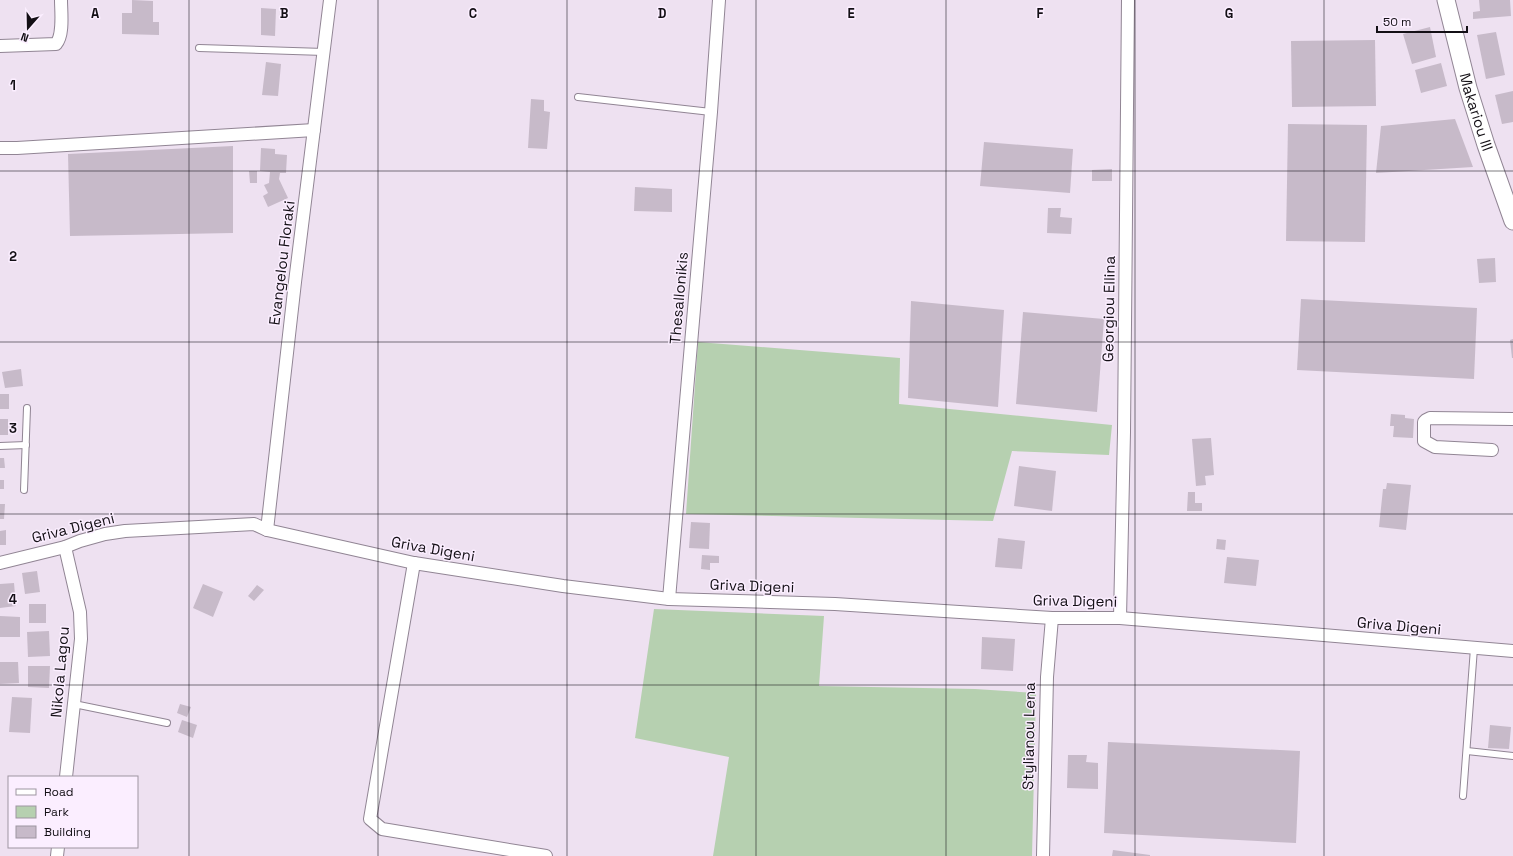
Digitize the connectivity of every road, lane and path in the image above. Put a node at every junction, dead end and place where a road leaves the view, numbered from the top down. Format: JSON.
{"nodes":[{"id":1,"x":61,"y":0,"type":"edge"},
{"id":2,"x":330,"y":0,"type":"edge"},
{"id":3,"x":719,"y":0,"type":"edge"},
{"id":4,"x":1128,"y":0,"type":"edge"},
{"id":5,"x":1446,"y":0,"type":"edge"},
{"id":6,"x":0,"y":46,"type":"edge"},
{"id":7,"x":199,"y":48,"type":"dead end"},
{"id":8,"x":324,"y":52,"type":"junction"},
{"id":9,"x":578,"y":97,"type":"dead end"},
{"id":10,"x":711,"y":112,"type":"junction"},
{"id":11,"x":314,"y":130,"type":"junction"},
{"id":12,"x":0,"y":148,"type":"edge"},
{"id":13,"x":1513,"y":221,"type":"edge"},
{"id":14,"x":28,"y":408,"type":"dead end"},
{"id":15,"x":1513,"y":419,"type":"edge"},
{"id":16,"x":26,"y":445,"type":"junction"},
{"id":17,"x":0,"y":446,"type":"edge"},
{"id":18,"x":1492,"y":450,"type":"dead end"},
{"id":19,"x":24,"y":490,"type":"dead end"},
{"id":20,"x":267,"y":530,"type":"junction"},
{"id":21,"x":65,"y":547,"type":"junction"},
{"id":22,"x":0,"y":562,"type":"edge"},
{"id":23,"x":414,"y":562,"type":"junction"},
{"id":24,"x":669,"y":599,"type":"junction"},
{"id":25,"x":1052,"y":618,"type":"junction"},
{"id":26,"x":1120,"y":618,"type":"junction"},
{"id":27,"x":1474,"y":648,"type":"junction"},
{"id":28,"x":1513,"y":651,"type":"edge"},
{"id":29,"x":74,"y":704,"type":"junction"},
{"id":30,"x":167,"y":723,"type":"dead end"},
{"id":31,"x":1466,"y":752,"type":"junction"},
{"id":32,"x":1513,"y":756,"type":"edge"},
{"id":33,"x":66,"y":776,"type":"edge"},
{"id":34,"x":1463,"y":796,"type":"dead end"},
{"id":35,"x":546,"y":856,"type":"edge"},
{"id":36,"x":1043,"y":856,"type":"edge"}],
"edges":[{"from":1,"to":6,"type":"street"},
{"from":2,"to":8,"type":"street","name":"Evangelou Floraki"},
{"from":3,"to":10,"type":"street","name":"Thesallonikis"},
{"from":4,"to":26,"type":"street","name":"Georgiou Ellina"},
{"from":5,"to":13,"type":"main road","name":"Makariou III"},
{"from":7,"to":8,"type":"lane"},
{"from":8,"to":11,"type":"street","name":"Evangelou Floraki"},
{"from":9,"to":10,"type":"lane"},
{"from":10,"to":24,"type":"street","name":"Thesallonikis"},
{"from":11,"to":12,"type":"street"},
{"from":11,"to":20,"type":"street","name":"Evangelou Floraki"},
{"from":14,"to":16,"type":"lane"},
{"from":15,"to":18,"type":"street"},
{"from":16,"to":17,"type":"lane"},
{"from":16,"to":19,"type":"lane"},
{"from":20,"to":21,"type":"street","name":"Griva Digeni"},
{"from":20,"to":23,"type":"street","name":"Griva Digeni"},
{"from":21,"to":22,"type":"street","name":"Griva Digeni"},
{"from":21,"to":29,"type":"street","name":"Nikola Lagou"},
{"from":23,"to":24,"type":"street","name":"Griva Digeni"},
{"from":23,"to":35,"type":"street"},
{"from":24,"to":25,"type":"street","name":"Griva Digeni"},
{"from":25,"to":26,"type":"street","name":"Griva Digeni"},
{"from":25,"to":36,"type":"street","name":"Stylianou Lena"},
{"from":26,"to":27,"type":"street","name":"Griva Digeni"},
{"from":27,"to":28,"type":"street","name":"Griva Digeni"},
{"from":27,"to":31,"type":"lane"},
{"from":29,"to":30,"type":"lane"},
{"from":29,"to":33,"type":"street","name":"Nikola Lagou"},
{"from":31,"to":32,"type":"lane"},
{"from":31,"to":34,"type":"lane"}]}
